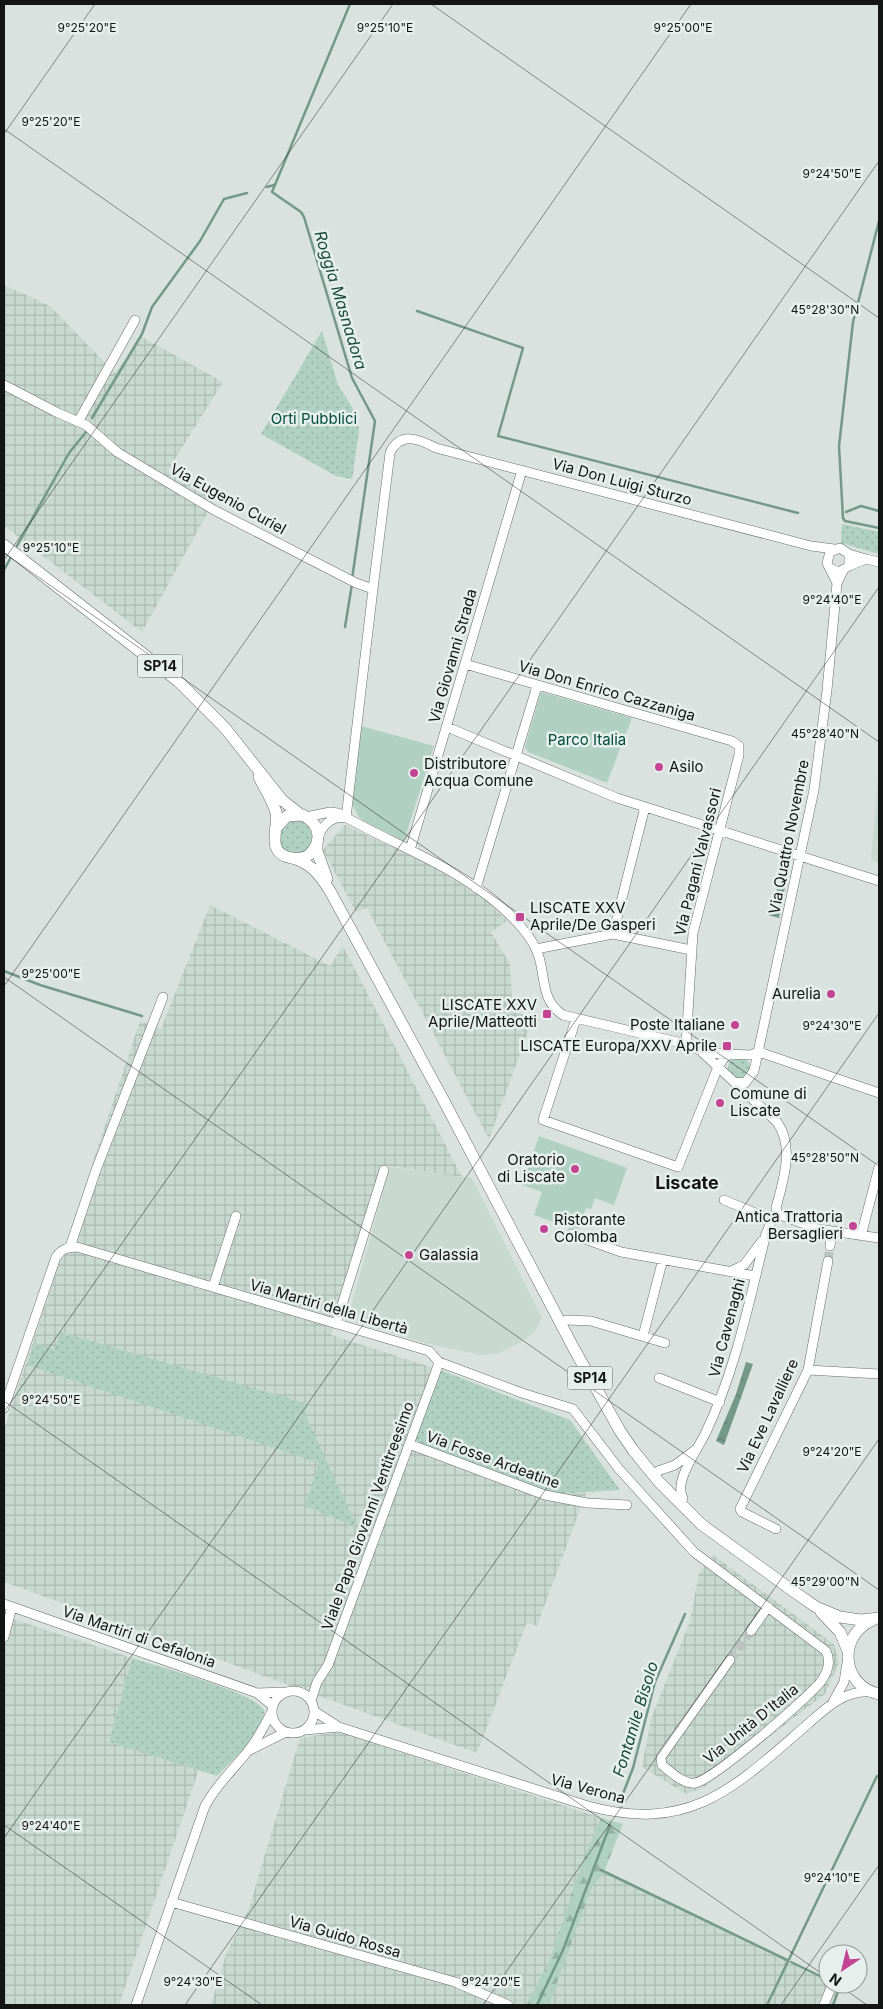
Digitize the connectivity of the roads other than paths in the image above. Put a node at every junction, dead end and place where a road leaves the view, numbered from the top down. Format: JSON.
{"nodes":[{"id":1,"x":135,"y":320,"type":"dead end"},
{"id":2,"x":4,"y":385,"type":"edge"},
{"id":3,"x":78,"y":422,"type":"junction"},
{"id":4,"x":522,"y":470,"type":"junction"},
{"id":5,"x":4,"y":545,"type":"edge"},
{"id":6,"x":811,"y":546,"type":"junction"},
{"id":7,"x":834,"y":550,"type":"junction"},
{"id":8,"x":849,"y":554,"type":"junction"},
{"id":9,"x":866,"y":558,"type":"junction"},
{"id":10,"x":827,"y":559,"type":"junction"},
{"id":11,"x":879,"y":562,"type":"edge"},
{"id":12,"x":846,"y":568,"type":"junction"},
{"id":13,"x":832,"y":569,"type":"junction"},
{"id":14,"x":837,"y":583,"type":"junction"},
{"id":15,"x":373,"y":589,"type":"junction"},
{"id":16,"x":465,"y":664,"type":"junction"},
{"id":17,"x":537,"y":686,"type":"junction"},
{"id":18,"x":446,"y":727,"type":"junction"},
{"id":19,"x":739,"y":746,"type":"joint"},
{"id":20,"x":242,"y":748,"type":"junction"},
{"id":21,"x":516,"y":756,"type":"junction"},
{"id":22,"x":645,"y":807,"type":"junction"},
{"id":23,"x":304,"y":816,"type":"junction"},
{"id":24,"x":346,"y":818,"type":"junction"},
{"id":25,"x":275,"y":828,"type":"junction"},
{"id":26,"x":719,"y":830,"type":"junction"},
{"id":27,"x":318,"y":841,"type":"junction"},
{"id":28,"x":410,"y":850,"type":"junction"},
{"id":29,"x":801,"y":856,"type":"junction"},
{"id":30,"x":292,"y":858,"type":"junction"},
{"id":31,"x":879,"y":881,"type":"edge"},
{"id":32,"x":476,"y":888,"type":"junction"},
{"id":33,"x":330,"y":891,"type":"junction"},
{"id":34,"x":613,"y":934,"type":"junction"},
{"id":35,"x":536,"y":950,"type":"junction"},
{"id":36,"x":691,"y":950,"type":"junction"},
{"id":37,"x":163,"y":997,"type":"dead end"},
{"id":38,"x":576,"y":1019,"type":"junction"},
{"id":39,"x":686,"y":1044,"type":"junction"},
{"id":40,"x":699,"y":1050,"type":"junction"},
{"id":41,"x":759,"y":1052,"type":"junction"},
{"id":42,"x":730,"y":1054,"type":"junction"},
{"id":43,"x":745,"y":1055,"type":"junction"},
{"id":44,"x":755,"y":1066,"type":"junction"},
{"id":45,"x":718,"y":1067,"type":"junction"},
{"id":46,"x":726,"y":1075,"type":"junction"},
{"id":47,"x":752,"y":1075,"type":"junction"},
{"id":48,"x":734,"y":1082,"type":"junction"},
{"id":49,"x":877,"y":1090,"type":"edge"},
{"id":50,"x":750,"y":1098,"type":"junction"},
{"id":51,"x":879,"y":1167,"type":"edge"},
{"id":52,"x":384,"y":1170,"type":"dead end"},
{"id":53,"x":486,"y":1180,"type":"junction"},
{"id":54,"x":724,"y":1200,"type":"dead end"},
{"id":55,"x":236,"y":1216,"type":"dead end"},
{"id":56,"x":775,"y":1217,"type":"junction"},
{"id":57,"x":832,"y":1232,"type":"junction"},
{"id":58,"x":571,"y":1234,"type":"dead end"},
{"id":59,"x":766,"y":1234,"type":"junction"},
{"id":60,"x":861,"y":1236,"type":"junction"},
{"id":61,"x":879,"y":1238,"type":"edge"},
{"id":62,"x":830,"y":1246,"type":"tunnel mouth"},
{"id":63,"x":70,"y":1247,"type":"junction"},
{"id":64,"x":663,"y":1259,"type":"junction"},
{"id":65,"x":828,"y":1261,"type":"tunnel mouth"},
{"id":66,"x":730,"y":1271,"type":"junction"},
{"id":67,"x":756,"y":1276,"type":"junction"},
{"id":68,"x":213,"y":1287,"type":"junction"},
{"id":69,"x":566,"y":1320,"type":"junction"},
{"id":70,"x":336,"y":1324,"type":"junction"},
{"id":71,"x":643,"y":1336,"type":"junction"},
{"id":72,"x":665,"y":1342,"type":"dead end"},
{"id":73,"x":437,"y":1359,"type":"junction"},
{"id":74,"x":808,"y":1370,"type":"junction"},
{"id":75,"x":879,"y":1374,"type":"edge"},
{"id":76,"x":659,"y":1378,"type":"dead end"},
{"id":77,"x":720,"y":1402,"type":"junction"},
{"id":78,"x":4,"y":1408,"type":"edge"},
{"id":79,"x":409,"y":1444,"type":"junction"},
{"id":80,"x":698,"y":1449,"type":"junction"},
{"id":81,"x":658,"y":1471,"type":"junction"},
{"id":82,"x":683,"y":1498,"type":"junction"},
{"id":83,"x":627,"y":1505,"type":"dead end"},
{"id":84,"x":776,"y":1529,"type":"dead end"},
{"id":85,"x":732,"y":1546,"type":"junction"},
{"id":86,"x":8,"y":1606,"type":"edge"},
{"id":87,"x":768,"y":1607,"type":"junction"},
{"id":88,"x":816,"y":1607,"type":"junction"},
{"id":89,"x":878,"y":1619,"type":"edge"},
{"id":90,"x":751,"y":1630,"type":"tunnel mouth"},
{"id":91,"x":4,"y":1636,"type":"edge"},
{"id":92,"x":848,"y":1656,"type":"junction"},
{"id":93,"x":730,"y":1660,"type":"tunnel mouth"},
{"id":94,"x":317,"y":1682,"type":"junction"},
{"id":95,"x":290,"y":1692,"type":"junction"},
{"id":96,"x":257,"y":1693,"type":"junction"},
{"id":97,"x":878,"y":1693,"type":"edge"},
{"id":98,"x":311,"y":1701,"type":"junction"},
{"id":99,"x":833,"y":1702,"type":"junction"},
{"id":100,"x":272,"y":1709,"type":"junction"},
{"id":101,"x":314,"y":1711,"type":"junction"},
{"id":102,"x":338,"y":1727,"type":"junction"},
{"id":103,"x":305,"y":1730,"type":"junction"},
{"id":104,"x":286,"y":1732,"type":"junction"},
{"id":105,"x":248,"y":1752,"type":"junction"},
{"id":106,"x":171,"y":1902,"type":"junction"},
{"id":107,"x":136,"y":2005,"type":"edge"},
{"id":108,"x":508,"y":2005,"type":"edge"}],
"edges":[{"from":1,"to":3,"type":"street"},
{"from":2,"to":3,"type":"street","name":"Via Eugenio Curiel"},
{"from":3,"to":15,"type":"street","name":"Via Eugenio Curiel"},
{"from":4,"to":6,"type":"street","name":"Via Don Luigi Sturzo"},
{"from":4,"to":15,"type":"street","name":"Via Don Luigi Sturzo"},
{"from":4,"to":16,"type":"street","name":"Via Giovanni Strada"},
{"from":5,"to":20,"type":"main road","number":"SP14"},
{"from":6,"to":7,"type":"street","name":"Via Don Luigi Sturzo"},
{"from":6,"to":10,"type":"street","name":"Via Don Luigi Sturzo"},
{"from":7,"to":8,"type":"street"},
{"from":7,"to":10,"type":"street"},
{"from":8,"to":9,"type":"street"},
{"from":8,"to":12,"type":"street"},
{"from":9,"to":11,"type":"street"},
{"from":9,"to":12,"type":"street"},
{"from":10,"to":13,"type":"street"},
{"from":12,"to":13,"type":"street"},
{"from":12,"to":14,"type":"street","name":"Via Quattro Novembre"},
{"from":13,"to":14,"type":"street","name":"Via Quattro Novembre"},
{"from":14,"to":29,"type":"street","name":"Via Quattro Novembre"},
{"from":15,"to":24,"type":"street"},
{"from":16,"to":17,"type":"street","name":"Via Don Enrico Cazzaniga"},
{"from":16,"to":18,"type":"street","name":"Via Giovanni Strada"},
{"from":17,"to":19,"type":"street","name":"Via Don Enrico Cazzaniga"},
{"from":17,"to":21,"type":"street"},
{"from":18,"to":21,"type":"street"},
{"from":18,"to":28,"type":"street","name":"Via Giovanni Strada"},
{"from":19,"to":26,"type":"street","name":"Via Pagani Valvassori"},
{"from":20,"to":23,"type":"main road","number":"SP14"},
{"from":20,"to":25,"type":"main road","number":"SP14"},
{"from":21,"to":22,"type":"street"},
{"from":21,"to":32,"type":"street"},
{"from":22,"to":26,"type":"street"},
{"from":22,"to":34,"type":"street"},
{"from":23,"to":24,"type":"street"},
{"from":23,"to":25,"type":"main road"},
{"from":23,"to":27,"type":"main road","number":"SP14"},
{"from":24,"to":27,"type":"street"},
{"from":24,"to":28,"type":"street"},
{"from":25,"to":30,"type":"main road","number":"SP14"},
{"from":26,"to":29,"type":"street"},
{"from":26,"to":36,"type":"street","name":"Via Pagani Valvassori"},
{"from":27,"to":30,"type":"main road"},
{"from":27,"to":33,"type":"main road","number":"SP14"},
{"from":28,"to":32,"type":"street"},
{"from":29,"to":31,"type":"street"},
{"from":29,"to":41,"type":"street","name":"Via Quattro Novembre"},
{"from":30,"to":33,"type":"main road","number":"SP14"},
{"from":32,"to":35,"type":"street"},
{"from":33,"to":53,"type":"main road","number":"SP14"},
{"from":34,"to":35,"type":"street"},
{"from":34,"to":36,"type":"street"},
{"from":35,"to":38,"type":"street"},
{"from":36,"to":39,"type":"street","name":"Via Pagani Valvassori"},
{"from":37,"to":63,"type":"street"},
{"from":38,"to":39,"type":"street"},
{"from":38,"to":45,"type":"street"},
{"from":39,"to":40,"type":"street"},
{"from":40,"to":42,"type":"street"},
{"from":40,"to":45,"type":"street"},
{"from":41,"to":43,"type":"street"},
{"from":41,"to":44,"type":"street","name":"Via Quattro Novembre"},
{"from":41,"to":49,"type":"street"},
{"from":42,"to":43,"type":"street"},
{"from":42,"to":45,"type":"street"},
{"from":42,"to":46,"type":"street"},
{"from":43,"to":44,"type":"street"},
{"from":44,"to":47,"type":"street"},
{"from":45,"to":46,"type":"street"},
{"from":46,"to":48,"type":"street"},
{"from":47,"to":48,"type":"street"},
{"from":47,"to":50,"type":"street"},
{"from":48,"to":50,"type":"street","name":"Via Cavenaghi"},
{"from":50,"to":56,"type":"street","name":"Via Cavenaghi"},
{"from":51,"to":60,"type":"street"},
{"from":52,"to":70,"type":"street"},
{"from":53,"to":69,"type":"main road","number":"SP14"},
{"from":53,"to":85,"type":"main road","number":"SP14"},
{"from":54,"to":56,"type":"street"},
{"from":55,"to":68,"type":"street"},
{"from":56,"to":57,"type":"street"},
{"from":56,"to":59,"type":"street","name":"Via Cavenaghi"},
{"from":57,"to":60,"type":"street"},
{"from":57,"to":62,"type":"street"},
{"from":58,"to":64,"type":"street"},
{"from":59,"to":66,"type":"street"},
{"from":59,"to":67,"type":"street","name":"Via Cavenaghi"},
{"from":60,"to":61,"type":"street"},
{"from":63,"to":68,"type":"street","name":"Via Martiri della Libertà"},
{"from":63,"to":78,"type":"street"},
{"from":64,"to":66,"type":"street"},
{"from":64,"to":71,"type":"street"},
{"from":65,"to":74,"type":"street","name":"Via Eve Lavalliere"},
{"from":66,"to":67,"type":"street"},
{"from":67,"to":77,"type":"street","name":"Via Cavenaghi"},
{"from":68,"to":70,"type":"street","name":"Via Martiri della Libertà"},
{"from":69,"to":71,"type":"street"},
{"from":69,"to":81,"type":"main road","number":"SP14"},
{"from":70,"to":73,"type":"street","name":"Via Martiri della Libertà"},
{"from":71,"to":72,"type":"street"},
{"from":73,"to":79,"type":"street","name":"Viale Papa Giovanni Ventitreesimo"},
{"from":73,"to":87,"type":"street","name":"Via Unità D'Italia"},
{"from":74,"to":75,"type":"street"},
{"from":74,"to":84,"type":"street","name":"Via Eve Lavalliere"},
{"from":76,"to":77,"type":"street"},
{"from":77,"to":80,"type":"street","name":"Via Cavenaghi"},
{"from":79,"to":83,"type":"street","name":"Via Fosse Ardeatine"},
{"from":79,"to":94,"type":"street","name":"Viale Papa Giovanni Ventitreesimo"},
{"from":80,"to":81,"type":"street"},
{"from":80,"to":82,"type":"street","name":"Via Cavenaghi"},
{"from":81,"to":82,"type":"main road","number":"SP14"},
{"from":82,"to":85,"type":"main road","number":"SP14"},
{"from":85,"to":88,"type":"main road","number":"SP14"},
{"from":86,"to":91,"type":"street"},
{"from":86,"to":96,"type":"street","name":"Via Martiri di Cefalonia"},
{"from":87,"to":90,"type":"street"},
{"from":87,"to":93,"type":"street","name":"Via Unità D'Italia"},
{"from":88,"to":89,"type":"main road","number":"SP14"},
{"from":88,"to":92,"type":"main road","number":"SP14"},
{"from":89,"to":92,"type":"main road","number":"SP14"},
{"from":92,"to":97,"type":"main road","number":"SP14"},
{"from":92,"to":99,"type":"street","name":"Via Verona"},
{"from":94,"to":95,"type":"street"},
{"from":94,"to":98,"type":"street","name":"Viale Papa Giovanni Ventitreesimo"},
{"from":95,"to":96,"type":"street","name":"Via Martiri di Cefalonia"},
{"from":95,"to":98,"type":"street"},
{"from":95,"to":100,"type":"street"},
{"from":96,"to":100,"type":"street","name":"Via Martiri di Cefalonia"},
{"from":97,"to":99,"type":"street","name":"Via Verona"},
{"from":98,"to":101,"type":"street"},
{"from":99,"to":102,"type":"street","name":"Via Verona"},
{"from":100,"to":104,"type":"street"},
{"from":100,"to":105,"type":"street"},
{"from":101,"to":102,"type":"street","name":"Via Verona"},
{"from":101,"to":103,"type":"street"},
{"from":102,"to":103,"type":"street","name":"Via Verona"},
{"from":103,"to":104,"type":"street"},
{"from":104,"to":105,"type":"street"},
{"from":105,"to":106,"type":"street"},
{"from":106,"to":107,"type":"street"},
{"from":106,"to":108,"type":"street","name":"Via Guido Rossa"}]}
